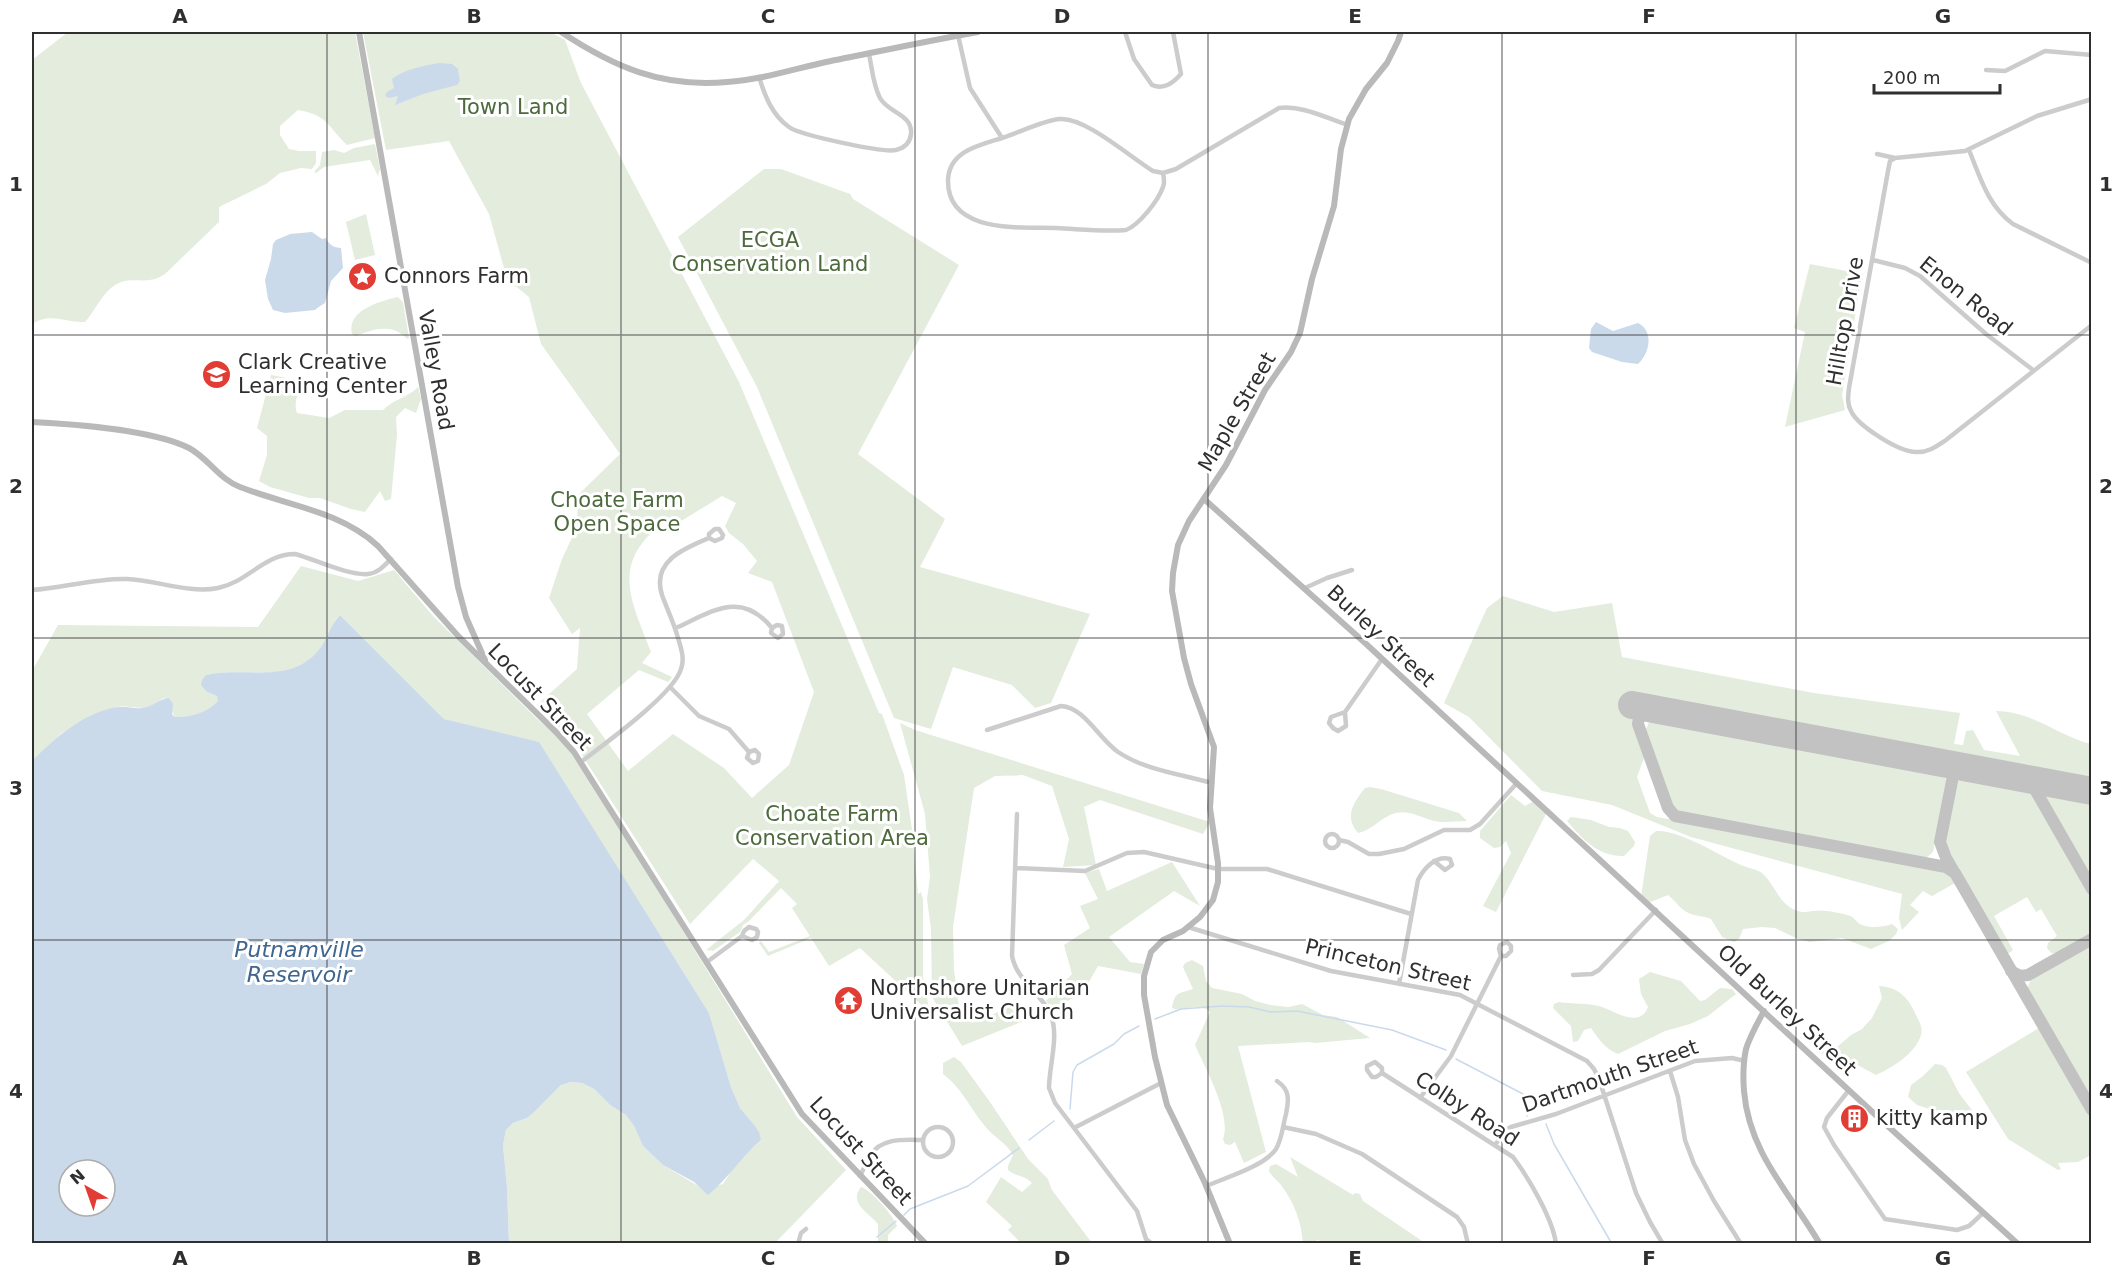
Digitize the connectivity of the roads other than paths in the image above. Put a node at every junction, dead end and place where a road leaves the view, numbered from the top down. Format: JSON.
{"nodes":[{"id":1,"x":359,"y":32,"type":"edge"},
{"id":2,"x":561,"y":32,"type":"edge"},
{"id":3,"x":978,"y":32,"type":"edge"},
{"id":4,"x":1125,"y":32,"type":"edge"},
{"id":5,"x":1173,"y":32,"type":"edge"},
{"id":6,"x":1401,"y":32,"type":"edge"},
{"id":7,"x":958,"y":35,"type":"junction"},
{"id":8,"x":869,"y":54,"type":"junction"},
{"id":9,"x":2091,"y":55,"type":"edge"},
{"id":10,"x":1986,"y":70,"type":"dead end"},
{"id":11,"x":759,"y":77,"type":"junction"},
{"id":12,"x":2091,"y":99,"type":"edge"},
{"id":13,"x":1347,"y":125,"type":"junction"},
{"id":14,"x":1002,"y":138,"type":"junction"},
{"id":15,"x":1969,"y":150,"type":"junction"},
{"id":16,"x":1876,"y":154,"type":"dead end"},
{"id":17,"x":1895,"y":158,"type":"junction"},
{"id":18,"x":1163,"y":173,"type":"junction"},
{"id":19,"x":1873,"y":260,"type":"junction"},
{"id":20,"x":2091,"y":263,"type":"edge"},
{"id":21,"x":2091,"y":325,"type":"edge"},
{"id":22,"x":2033,"y":370,"type":"junction"},
{"id":23,"x":32,"y":422,"type":"edge"},
{"id":24,"x":1204,"y":499,"type":"junction"},
{"id":25,"x":709,"y":538,"type":"dead end"},
{"id":26,"x":391,"y":559,"type":"junction"},
{"id":27,"x":1352,"y":570,"type":"dead end"},
{"id":28,"x":1305,"y":588,"type":"junction"},
{"id":29,"x":32,"y":590,"type":"edge"},
{"id":30,"x":676,"y":628,"type":"junction"},
{"id":31,"x":772,"y":628,"type":"dead end"},
{"id":32,"x":1382,"y":659,"type":"junction"},
{"id":33,"x":494,"y":672,"type":"junction"},
{"id":34,"x":670,"y":687,"type":"junction"},
{"id":35,"x":1345,"y":712,"type":"junction"},
{"id":36,"x":987,"y":730,"type":"dead end"},
{"id":37,"x":748,"y":752,"type":"dead end"},
{"id":38,"x":581,"y":762,"type":"junction"},
{"id":39,"x":1212,"y":783,"type":"junction"},
{"id":40,"x":1517,"y":783,"type":"junction"},
{"id":41,"x":1535,"y":799,"type":"joint"},
{"id":42,"x":1017,"y":814,"type":"dead end"},
{"id":43,"x":1340,"y":840,"type":"dead end"},
{"id":44,"x":1434,"y":861,"type":"dead end"},
{"id":45,"x":1016,"y":868,"type":"junction"},
{"id":46,"x":1218,"y":869,"type":"junction"},
{"id":47,"x":1656,"y":910,"type":"junction"},
{"id":48,"x":1411,"y":914,"type":"junction"},
{"id":49,"x":1188,"y":927,"type":"junction"},
{"id":50,"x":742,"y":936,"type":"dead end"},
{"id":51,"x":1501,"y":956,"type":"dead end"},
{"id":52,"x":707,"y":962,"type":"junction"},
{"id":53,"x":1573,"y":975,"type":"dead end"},
{"id":54,"x":1399,"y":984,"type":"junction"},
{"id":55,"x":1478,"y":1004,"type":"junction"},
{"id":56,"x":1764,"y":1011,"type":"junction"},
{"id":57,"x":1745,"y":1061,"type":"junction"},
{"id":58,"x":1670,"y":1071,"type":"junction"},
{"id":59,"x":1382,"y":1073,"type":"dead end"},
{"id":60,"x":1277,"y":1081,"type":"dead end"},
{"id":61,"x":1161,"y":1083,"type":"junction"},
{"id":62,"x":1849,"y":1090,"type":"junction"},
{"id":63,"x":1605,"y":1095,"type":"junction"},
{"id":64,"x":1420,"y":1098,"type":"junction"},
{"id":65,"x":1283,"y":1127,"type":"junction"},
{"id":66,"x":1074,"y":1128,"type":"junction"},
{"id":67,"x":923,"y":1140,"type":"junction"},
{"id":68,"x":1495,"y":1145,"type":"junction"},
{"id":69,"x":860,"y":1176,"type":"junction"},
{"id":70,"x":1206,"y":1186,"type":"junction"},
{"id":71,"x":1983,"y":1213,"type":"junction"},
{"id":72,"x":806,"y":1229,"type":"dead end"},
{"id":73,"x":1146,"y":1241,"type":"edge"},
{"id":74,"x":2017,"y":1243,"type":"edge"},
{"id":75,"x":798,"y":1244,"type":"edge"},
{"id":76,"x":926,"y":1244,"type":"edge"},
{"id":77,"x":1152,"y":1244,"type":"edge"},
{"id":78,"x":1230,"y":1244,"type":"edge"},
{"id":79,"x":1468,"y":1244,"type":"edge"},
{"id":80,"x":1556,"y":1244,"type":"edge"},
{"id":81,"x":1663,"y":1244,"type":"edge"},
{"id":82,"x":1742,"y":1244,"type":"edge"},
{"id":83,"x":1820,"y":1244,"type":"edge"}],
"edges":[{"from":1,"to":33,"type":"main road","name":"Valley Road"},
{"from":2,"to":11,"type":"main road"},
{"from":3,"to":7,"type":"main road"},
{"from":4,"to":5,"type":"street"},
{"from":6,"to":13,"type":"main road","name":"Maple Street"},
{"from":7,"to":8,"type":"main road"},
{"from":7,"to":14,"type":"street"},
{"from":8,"to":11,"type":"main road"},
{"from":8,"to":11,"type":"street"},
{"from":9,"to":10,"type":"street"},
{"from":12,"to":15,"type":"street"},
{"from":13,"to":18,"type":"street"},
{"from":13,"to":24,"type":"main road","name":"Maple Street"},
{"from":14,"to":18,"type":"street"},
{"from":14,"to":18,"type":"street"},
{"from":15,"to":17,"type":"street"},
{"from":15,"to":20,"type":"street"},
{"from":16,"to":17,"type":"street"},
{"from":17,"to":19,"type":"street","name":"Hilltop Drive"},
{"from":19,"to":22,"type":"street","name":"Enon Road"},
{"from":19,"to":22,"type":"street","name":"Hilltop Drive"},
{"from":21,"to":22,"type":"street","name":"Hilltop Drive"},
{"from":23,"to":26,"type":"main road","name":"Locust Street"},
{"from":24,"to":28,"type":"main road","name":"Burley Street"},
{"from":24,"to":39,"type":"main road","name":"Maple Street"},
{"from":25,"to":30,"type":"street"},
{"from":26,"to":29,"type":"street"},
{"from":26,"to":33,"type":"main road","name":"Locust Street"},
{"from":27,"to":28,"type":"street"},
{"from":28,"to":32,"type":"main road","name":"Burley Street"},
{"from":30,"to":31,"type":"street"},
{"from":30,"to":34,"type":"street"},
{"from":32,"to":35,"type":"street"},
{"from":32,"to":40,"type":"main road","name":"Burley Street"},
{"from":33,"to":38,"type":"main road","name":"Locust Street"},
{"from":34,"to":37,"type":"street"},
{"from":34,"to":38,"type":"street"},
{"from":35,"to":35,"type":"street"},
{"from":36,"to":39,"type":"street"},
{"from":38,"to":52,"type":"main road","name":"Locust Street"},
{"from":39,"to":46,"type":"main road","name":"Maple Street"},
{"from":40,"to":41,"type":"main road","name":"Burley Street"},
{"from":40,"to":43,"type":"street"},
{"from":41,"to":47,"type":"main road","name":"Old Burley Street"},
{"from":42,"to":45,"type":"street"},
{"from":44,"to":48,"type":"street"},
{"from":45,"to":46,"type":"street"},
{"from":45,"to":66,"type":"street"},
{"from":46,"to":48,"type":"street"},
{"from":46,"to":49,"type":"main road","name":"Maple Street"},
{"from":47,"to":53,"type":"street"},
{"from":47,"to":56,"type":"main road","name":"Old Burley Street"},
{"from":48,"to":54,"type":"street"},
{"from":49,"to":54,"type":"street","name":"Princeton Street"},
{"from":49,"to":61,"type":"main road","name":"Maple Street"},
{"from":50,"to":52,"type":"street"},
{"from":51,"to":55,"type":"street"},
{"from":52,"to":69,"type":"main road","name":"Locust Street"},
{"from":54,"to":55,"type":"street","name":"Princeton Street"},
{"from":55,"to":63,"type":"street","name":"Princeton Street"},
{"from":55,"to":64,"type":"street"},
{"from":56,"to":57,"type":"main road"},
{"from":56,"to":62,"type":"main road","name":"Old Burley Street"},
{"from":57,"to":58,"type":"street","name":"Dartmouth Street"},
{"from":57,"to":83,"type":"main road"},
{"from":58,"to":63,"type":"street","name":"Dartmouth Street"},
{"from":58,"to":82,"type":"street"},
{"from":59,"to":64,"type":"street","name":"Colby Road"},
{"from":60,"to":65,"type":"street"},
{"from":61,"to":66,"type":"street"},
{"from":61,"to":70,"type":"main road","name":"Maple Street"},
{"from":62,"to":71,"type":"main road","name":"Old Burley Street"},
{"from":62,"to":71,"type":"street"},
{"from":63,"to":68,"type":"street","name":"Dartmouth Street"},
{"from":63,"to":81,"type":"street","name":"Princeton Street"},
{"from":64,"to":68,"type":"street","name":"Colby Road"},
{"from":65,"to":70,"type":"street"},
{"from":65,"to":79,"type":"street"},
{"from":66,"to":73,"type":"street"},
{"from":67,"to":67,"type":"street"},
{"from":67,"to":69,"type":"street"},
{"from":68,"to":80,"type":"street","name":"Colby Road"},
{"from":69,"to":76,"type":"main road","name":"Locust Street"},
{"from":70,"to":78,"type":"main road","name":"Maple Street"},
{"from":71,"to":74,"type":"main road","name":"Old Burley Street"},
{"from":72,"to":75,"type":"street"},
{"from":73,"to":77,"type":"street"}]}
